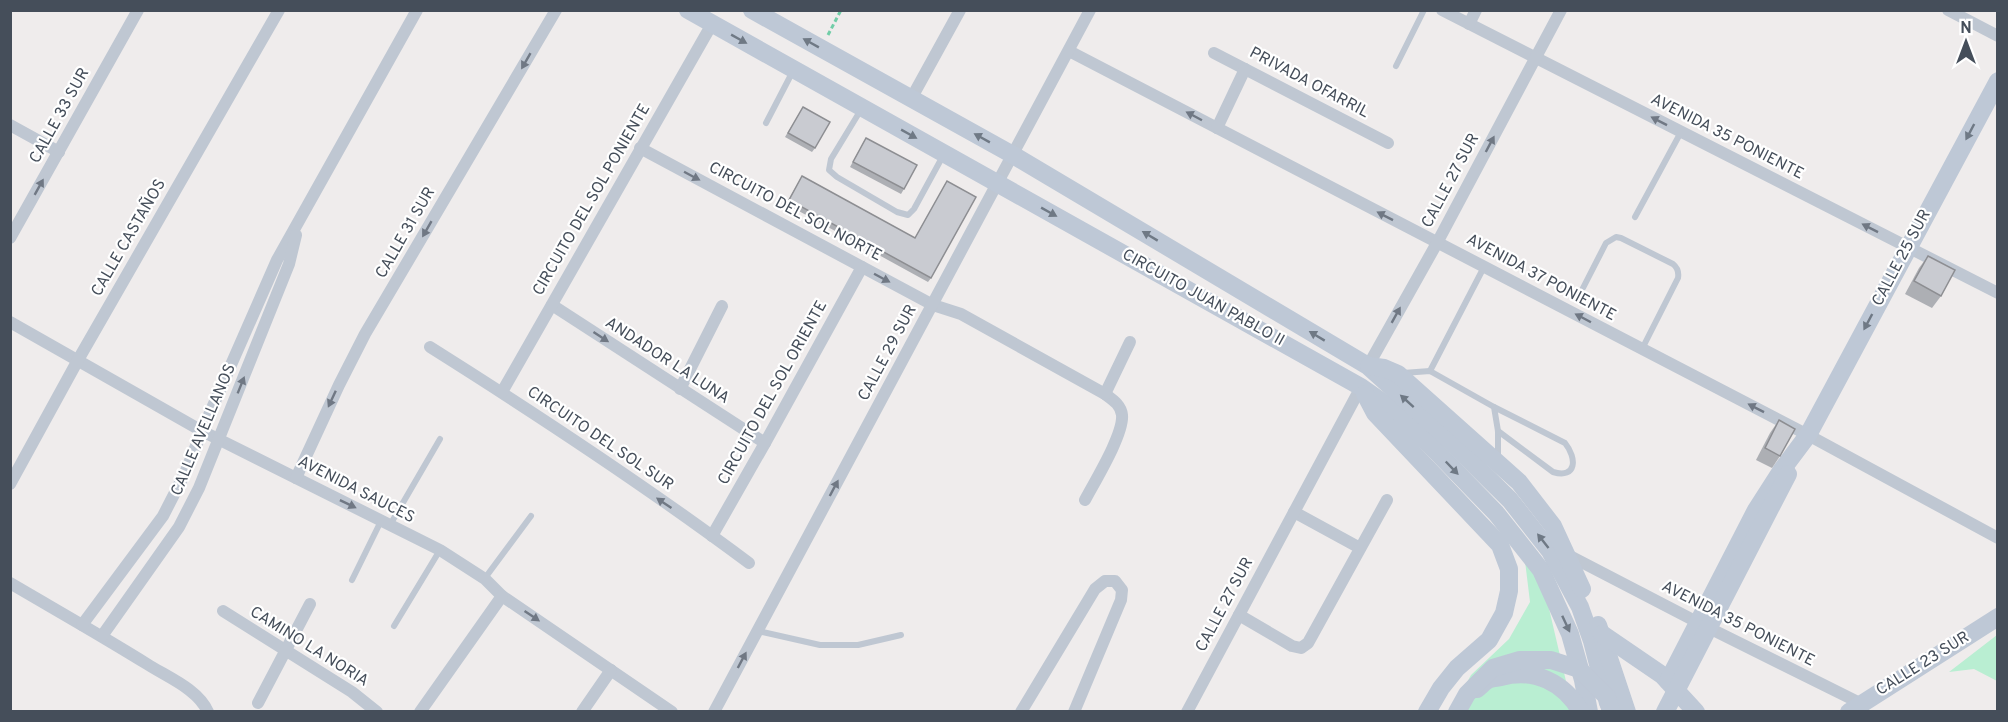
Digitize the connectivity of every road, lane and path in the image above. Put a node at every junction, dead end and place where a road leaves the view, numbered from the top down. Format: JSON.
{"nodes":[{"id":1,"x":138,"y":10,"type":"edge"},
{"id":2,"x":279,"y":10,"type":"edge"},
{"id":3,"x":417,"y":10,"type":"edge"},
{"id":4,"x":556,"y":10,"type":"edge"},
{"id":5,"x":688,"y":10,"type":"edge"},
{"id":6,"x":752,"y":10,"type":"edge"},
{"id":7,"x":841,"y":10,"type":"edge"},
{"id":8,"x":960,"y":10,"type":"edge"},
{"id":9,"x":1090,"y":10,"type":"edge"},
{"id":10,"x":1424,"y":10,"type":"edge"},
{"id":11,"x":1443,"y":10,"type":"edge"},
{"id":12,"x":1476,"y":10,"type":"edge"},
{"id":13,"x":1561,"y":10,"type":"edge"},
{"id":14,"x":1948,"y":10,"type":"edge"},
{"id":15,"x":712,"y":24,"type":"junction"},
{"id":16,"x":1469,"y":24,"type":"junction"},
{"id":17,"x":831,"y":29,"type":"dead end"},
{"id":18,"x":1998,"y":36,"type":"edge"},
{"id":19,"x":1069,"y":51,"type":"junction"},
{"id":20,"x":1214,"y":53,"type":"dead end"},
{"id":21,"x":1535,"y":58,"type":"junction"},
{"id":22,"x":1396,"y":66,"type":"dead end"},
{"id":23,"x":1245,"y":69,"type":"junction"},
{"id":24,"x":794,"y":70,"type":"junction"},
{"id":25,"x":1998,"y":81,"type":"edge"},
{"id":26,"x":911,"y":99,"type":"junction"},
{"id":27,"x":862,"y":108,"type":"junction"},
{"id":28,"x":766,"y":123,"type":"dead end"},
{"id":29,"x":10,"y":125,"type":"edge"},
{"id":30,"x":1217,"y":128,"type":"junction"},
{"id":31,"x":1681,"y":132,"type":"junction"},
{"id":32,"x":1388,"y":143,"type":"dead end"},
{"id":33,"x":640,"y":148,"type":"junction"},
{"id":34,"x":59,"y":152,"type":"junction"},
{"id":35,"x":944,"y":154,"type":"junction"},
{"id":36,"x":1013,"y":155,"type":"junction"},
{"id":37,"x":998,"y":184,"type":"junction"},
{"id":38,"x":1635,"y":217,"type":"dead end"},
{"id":39,"x":300,"y":220,"type":"junction"},
{"id":40,"x":10,"y":238,"type":"edge"},
{"id":41,"x":1437,"y":243,"type":"junction"},
{"id":42,"x":1907,"y":247,"type":"junction"},
{"id":43,"x":862,"y":267,"type":"junction"},
{"id":44,"x":1484,"y":267,"type":"junction"},
{"id":45,"x":1583,"y":288,"type":"dead end"},
{"id":46,"x":1998,"y":293,"type":"edge"},
{"id":47,"x":552,"y":305,"type":"junction"},
{"id":48,"x":933,"y":305,"type":"junction"},
{"id":49,"x":722,"y":306,"type":"dead end"},
{"id":50,"x":10,"y":321,"type":"edge"},
{"id":51,"x":1130,"y":342,"type":"dead end"},
{"id":52,"x":430,"y":347,"type":"dead end"},
{"id":53,"x":1642,"y":349,"type":"junction"},
{"id":54,"x":78,"y":360,"type":"junction"},
{"id":55,"x":1368,"y":366,"type":"junction"},
{"id":56,"x":1430,"y":370,"type":"junction"},
{"id":57,"x":1398,"y":374,"type":"junction"},
{"id":58,"x":1361,"y":387,"type":"junction"},
{"id":59,"x":680,"y":389,"type":"junction"},
{"id":60,"x":502,"y":392,"type":"junction"},
{"id":61,"x":1105,"y":394,"type":"junction"},
{"id":62,"x":1494,"y":407,"type":"junction"},
{"id":63,"x":202,"y":430,"type":"junction"},
{"id":64,"x":1498,"y":430,"type":"junction"},
{"id":65,"x":1808,"y":435,"type":"junction"},
{"id":66,"x":220,"y":439,"type":"junction"},
{"id":67,"x":440,"y":439,"type":"dead end"},
{"id":68,"x":765,"y":443,"type":"junction"},
{"id":69,"x":1498,"y":464,"type":"junction"},
{"id":70,"x":296,"y":478,"type":"junction"},
{"id":71,"x":10,"y":484,"type":"edge"},
{"id":72,"x":1085,"y":500,"type":"dead end"},
{"id":73,"x":1387,"y":500,"type":"dead end"},
{"id":74,"x":1294,"y":512,"type":"junction"},
{"id":75,"x":531,"y":516,"type":"dead end"},
{"id":76,"x":385,"y":523,"type":"junction"},
{"id":77,"x":712,"y":536,"type":"junction"},
{"id":78,"x":1998,"y":538,"type":"edge"},
{"id":79,"x":1360,"y":548,"type":"junction"},
{"id":80,"x":440,"y":550,"type":"junction"},
{"id":81,"x":1568,"y":555,"type":"junction"},
{"id":82,"x":748,"y":563,"type":"dead end"},
{"id":83,"x":484,"y":579,"type":"junction"},
{"id":84,"x":352,"y":580,"type":"dead end"},
{"id":85,"x":10,"y":584,"type":"edge"},
{"id":86,"x":502,"y":596,"type":"junction"},
{"id":87,"x":310,"y":604,"type":"dead end"},
{"id":88,"x":223,"y":611,"type":"dead end"},
{"id":89,"x":1239,"y":615,"type":"junction"},
{"id":90,"x":1998,"y":617,"type":"edge"},
{"id":91,"x":82,"y":625,"type":"junction"},
{"id":92,"x":394,"y":626,"type":"dead end"},
{"id":93,"x":1706,"y":626,"type":"junction"},
{"id":94,"x":758,"y":631,"type":"junction"},
{"id":95,"x":1602,"y":634,"type":"junction"},
{"id":96,"x":901,"y":635,"type":"dead end"},
{"id":97,"x":102,"y":636,"type":"junction"},
{"id":98,"x":286,"y":651,"type":"junction"},
{"id":99,"x":611,"y":670,"type":"junction"},
{"id":100,"x":1674,"y":687,"type":"junction"},
{"id":101,"x":258,"y":703,"type":"dead end"},
{"id":102,"x":1860,"y":708,"type":"edge"},
{"id":103,"x":208,"y":711,"type":"edge"},
{"id":104,"x":377,"y":711,"type":"edge"},
{"id":105,"x":420,"y":711,"type":"edge"},
{"id":106,"x":582,"y":711,"type":"edge"},
{"id":107,"x":672,"y":711,"type":"edge"},
{"id":108,"x":714,"y":711,"type":"edge"},
{"id":109,"x":1021,"y":711,"type":"edge"},
{"id":110,"x":1074,"y":711,"type":"edge"},
{"id":111,"x":1187,"y":711,"type":"edge"},
{"id":112,"x":1427,"y":711,"type":"edge"},
{"id":113,"x":1456,"y":711,"type":"edge"},
{"id":114,"x":1581,"y":711,"type":"edge"},
{"id":115,"x":1589,"y":711,"type":"edge"},
{"id":116,"x":1611,"y":711,"type":"edge"},
{"id":117,"x":1627,"y":711,"type":"edge"},
{"id":118,"x":1665,"y":711,"type":"edge"},
{"id":119,"x":1696,"y":711,"type":"edge"}],
"edges":[{"from":1,"to":34,"type":"street","name":"CALLE 33 SUR"},
{"from":2,"to":54,"type":"street","name":"CALLE CASTAÑOS"},
{"from":3,"to":39,"type":"street","name":"CALLE AVELLANOS"},
{"from":4,"to":70,"type":"street","name":"CALLE 31 SUR","one_way":true},
{"from":5,"to":15,"type":"main road","name":"CIRCUITO JUAN PABLO II"},
{"from":26,"to":6,"type":"main road","name":"CIRCUITO JUAN PABLO II","one_way":true},
{"from":7,"to":17,"type":"path"},
{"from":8,"to":26,"type":"street"},
{"from":9,"to":19,"type":"street","name":"CALLE 29 SUR"},
{"from":10,"to":22,"type":"lane"},
{"from":11,"to":16,"type":"street","name":"AVENIDA 35 PONIENTE"},
{"from":12,"to":16,"type":"street"},
{"from":13,"to":21,"type":"street","name":"CALLE 27 SUR"},
{"from":14,"to":18,"type":"street"},
{"from":15,"to":24,"type":"main road","name":"CIRCUITO JUAN PABLO II","one_way":true},
{"from":15,"to":33,"type":"street","name":"CIRCUITO DEL SOL PONIENTE"},
{"from":16,"to":21,"type":"street","name":"AVENIDA 35 PONIENTE"},
{"from":30,"to":19,"type":"street","name":"AVENIDA 37 PONIENTE","one_way":true},
{"from":19,"to":36,"type":"street","name":"CALLE 29 SUR"},
{"from":20,"to":23,"type":"street","name":"PRIVADA OFARRIL"},
{"from":31,"to":21,"type":"street","name":"AVENIDA 35 PONIENTE","one_way":true},
{"from":41,"to":21,"type":"street","name":"CALLE 27 SUR","one_way":true},
{"from":23,"to":30,"type":"street"},
{"from":23,"to":32,"type":"street","name":"PRIVADA OFARRIL"},
{"from":24,"to":27,"type":"main road","name":"CIRCUITO JUAN PABLO II"},
{"from":24,"to":28,"type":"lane"},
{"from":25,"to":42,"type":"main road","name":"CALLE 25 SUR","one_way":true},
{"from":36,"to":26,"type":"main road","name":"CIRCUITO JUAN PABLO II","one_way":true},
{"from":27,"to":35,"type":"main road","name":"CIRCUITO JUAN PABLO II","one_way":true},
{"from":27,"to":35,"type":"lane"},
{"from":29,"to":34,"type":"street"},
{"from":41,"to":30,"type":"street","name":"AVENIDA 37 PONIENTE","one_way":true},
{"from":31,"to":38,"type":"lane"},
{"from":42,"to":31,"type":"street","name":"AVENIDA 35 PONIENTE","one_way":true},
{"from":33,"to":43,"type":"street","name":"CIRCUITO DEL SOL NORTE","one_way":true},
{"from":33,"to":47,"type":"street","name":"CIRCUITO DEL SOL PONIENTE"},
{"from":40,"to":34,"type":"street","name":"CALLE 33 SUR","one_way":true},
{"from":35,"to":37,"type":"main road","name":"CIRCUITO JUAN PABLO II"},
{"from":36,"to":37,"type":"street","name":"CALLE 29 SUR"},
{"from":55,"to":36,"type":"main road","name":"CIRCUITO JUAN PABLO II","one_way":true},
{"from":37,"to":48,"type":"street","name":"CALLE 29 SUR"},
{"from":37,"to":58,"type":"main road","name":"CIRCUITO JUAN PABLO II","one_way":true},
{"from":39,"to":63,"type":"street","name":"CALLE AVELLANOS"},
{"from":66,"to":39,"type":"street","name":"CALLE AVELLANOS","one_way":true},
{"from":41,"to":44,"type":"street","name":"AVENIDA 37 PONIENTE"},
{"from":55,"to":41,"type":"street","name":"CALLE 27 SUR","one_way":true},
{"from":42,"to":46,"type":"street","name":"AVENIDA 35 PONIENTE"},
{"from":42,"to":65,"type":"main road","name":"CALLE 25 SUR","one_way":true},
{"from":43,"to":48,"type":"street","name":"CIRCUITO DEL SOL NORTE","one_way":true},
{"from":43,"to":68,"type":"street","name":"CIRCUITO DEL SOL ORIENTE"},
{"from":53,"to":44,"type":"street","name":"AVENIDA 37 PONIENTE","one_way":true},
{"from":44,"to":56,"type":"lane"},
{"from":45,"to":53,"type":"lane"},
{"from":47,"to":59,"type":"street","name":"ANDADOR LA LUNA","one_way":true},
{"from":47,"to":60,"type":"street","name":"CIRCUITO DEL SOL PONIENTE"},
{"from":48,"to":61,"type":"street","name":"CIRCUITO DEL SOL NORTE"},
{"from":94,"to":48,"type":"street","name":"CALLE 29 SUR","one_way":true},
{"from":49,"to":59,"type":"street"},
{"from":50,"to":54,"type":"street","name":"AVENIDA SAUCES"},
{"from":51,"to":61,"type":"street"},
{"from":52,"to":60,"type":"street","name":"CIRCUITO DEL SOL SUR"},
{"from":65,"to":53,"type":"street","name":"AVENIDA 37 PONIENTE","one_way":true},
{"from":54,"to":63,"type":"street","name":"AVENIDA SAUCES"},
{"from":54,"to":71,"type":"street","name":"CALLE CASTAÑOS"},
{"from":55,"to":57,"type":"main road"},
{"from":116,"to":55,"type":"main road","name":"CIRCUITO JUAN PABLO II","one_way":true},
{"from":56,"to":57,"type":"lane"},
{"from":56,"to":62,"type":"lane"},
{"from":57,"to":69,"type":"main road"},
{"from":58,"to":74,"type":"street","name":"CALLE 27 SUR"},
{"from":58,"to":112,"type":"main road"},
{"from":58,"to":115,"type":"main road","name":"CIRCUITO JUAN PABLO II","one_way":true},
{"from":59,"to":68,"type":"street","name":"ANDADOR LA LUNA"},
{"from":77,"to":60,"type":"street","name":"CIRCUITO DEL SOL SUR","one_way":true},
{"from":61,"to":72,"type":"street"},
{"from":62,"to":64,"type":"lane"},
{"from":62,"to":64,"type":"lane"},
{"from":63,"to":66,"type":"street","name":"AVENIDA SAUCES"},
{"from":63,"to":91,"type":"street","name":"CALLE AVELLANOS"},
{"from":64,"to":69,"type":"lane"},
{"from":65,"to":78,"type":"street","name":"AVENIDA 37 PONIENTE"},
{"from":65,"to":93,"type":"main road","name":"CALLE 25 SUR"},
{"from":65,"to":118,"type":"main road","bridge":true},
{"from":66,"to":70,"type":"street","name":"AVENIDA SAUCES"},
{"from":66,"to":97,"type":"street","name":"CALLE AVELLANOS"},
{"from":67,"to":76,"type":"lane"},
{"from":68,"to":77,"type":"street","name":"CIRCUITO DEL SOL ORIENTE"},
{"from":69,"to":81,"type":"main road"},
{"from":70,"to":76,"type":"street","name":"AVENIDA SAUCES","one_way":true},
{"from":73,"to":79,"type":"street"},
{"from":74,"to":79,"type":"street"},
{"from":74,"to":89,"type":"street","name":"CALLE 27 SUR"},
{"from":75,"to":83,"type":"lane"},
{"from":76,"to":80,"type":"street","name":"AVENIDA SAUCES"},
{"from":76,"to":84,"type":"lane"},
{"from":77,"to":82,"type":"street","name":"CIRCUITO DEL SOL SUR"},
{"from":79,"to":89,"type":"street"},
{"from":80,"to":83,"type":"street","name":"AVENIDA SAUCES"},
{"from":80,"to":92,"type":"lane"},
{"from":81,"to":93,"type":"street","name":"AVENIDA 35 PONIENTE"},
{"from":81,"to":95,"type":"main road"},
{"from":83,"to":86,"type":"street","name":"AVENIDA SAUCES"},
{"from":85,"to":91,"type":"street"},
{"from":86,"to":99,"type":"street","name":"AVENIDA SAUCES","one_way":true},
{"from":86,"to":105,"type":"street"},
{"from":87,"to":98,"type":"street"},
{"from":88,"to":98,"type":"street","name":"CAMINO LA NORIA"},
{"from":89,"to":111,"type":"street","name":"CALLE 27 SUR"},
{"from":90,"to":102,"type":"main road","name":"CALLE 23 SUR"},
{"from":91,"to":97,"type":"street"},
{"from":93,"to":100,"type":"main road","name":"CALLE 25 SUR"},
{"from":93,"to":102,"type":"street","name":"AVENIDA 35 PONIENTE"},
{"from":94,"to":96,"type":"lane"},
{"from":108,"to":94,"type":"street","name":"CALLE 29 SUR","one_way":true},
{"from":95,"to":100,"type":"main road"},
{"from":95,"to":117,"type":"main road"},
{"from":97,"to":103,"type":"street"},
{"from":98,"to":101,"type":"street"},
{"from":98,"to":104,"type":"street","name":"CAMINO LA NORIA"},
{"from":99,"to":106,"type":"street"},
{"from":99,"to":107,"type":"street","name":"AVENIDA SAUCES"},
{"from":100,"to":119,"type":"main road"},
{"from":109,"to":110,"type":"street"},
{"from":113,"to":114,"type":"main road"},
{"from":113,"to":116,"type":"main road","bridge":true}]}
